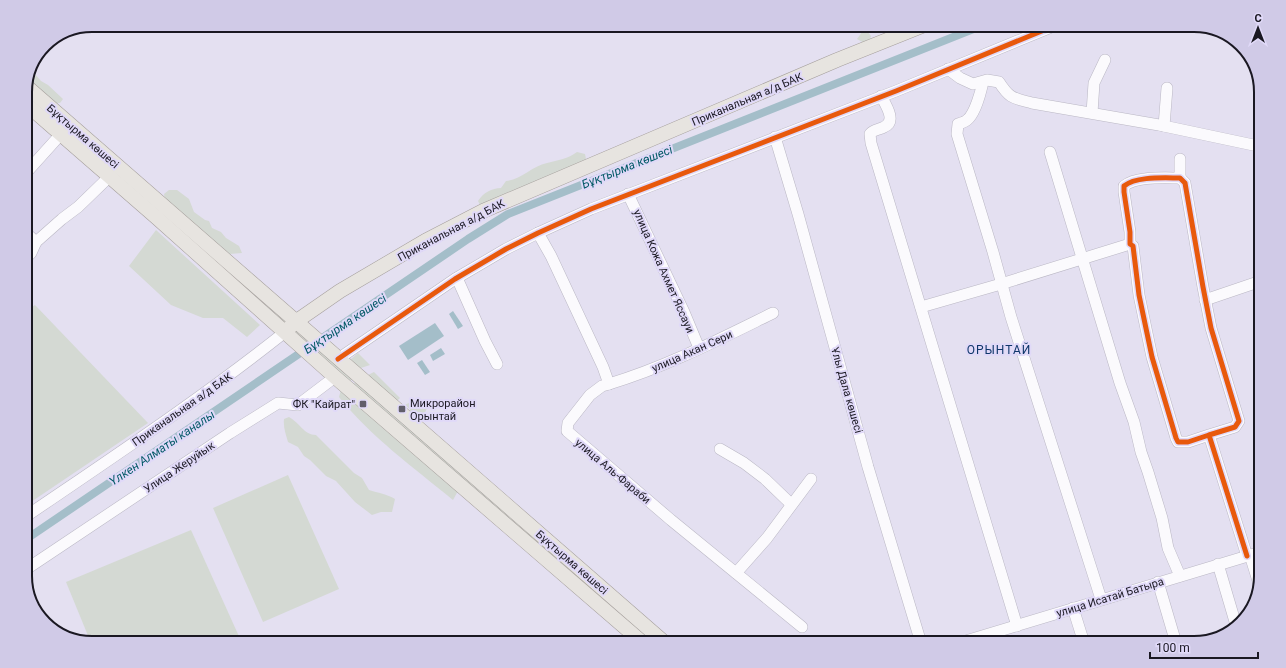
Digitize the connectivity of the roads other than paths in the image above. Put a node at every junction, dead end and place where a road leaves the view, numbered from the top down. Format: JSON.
{"nodes":[{"id":1,"x":907,"y":32,"type":"edge"},
{"id":2,"x":1039,"y":32,"type":"edge"},
{"id":3,"x":1105,"y":60,"type":"dead end"},
{"id":4,"x":948,"y":69,"type":"junction"},
{"id":5,"x":983,"y":82,"type":"junction"},
{"id":6,"x":1168,"y":88,"type":"dead end"},
{"id":7,"x":32,"y":92,"type":"edge"},
{"id":8,"x":881,"y":96,"type":"junction"},
{"id":9,"x":32,"y":109,"type":"edge"},
{"id":10,"x":1092,"y":113,"type":"junction"},
{"id":11,"x":1164,"y":126,"type":"junction"},
{"id":12,"x":61,"y":134,"type":"junction"},
{"id":13,"x":775,"y":137,"type":"junction"},
{"id":14,"x":1254,"y":145,"type":"edge"},
{"id":15,"x":1050,"y":152,"type":"dead end"},
{"id":16,"x":1180,"y":158,"type":"dead end"},
{"id":17,"x":32,"y":166,"type":"edge"},
{"id":18,"x":109,"y":177,"type":"junction"},
{"id":19,"x":1180,"y":178,"type":"junction"},
{"id":20,"x":628,"y":194,"type":"junction"},
{"id":21,"x":160,"y":212,"type":"junction"},
{"id":22,"x":538,"y":233,"type":"junction"},
{"id":23,"x":32,"y":238,"type":"edge"},
{"id":24,"x":36,"y":242,"type":"junction"},
{"id":25,"x":1130,"y":244,"type":"junction"},
{"id":26,"x":32,"y":251,"type":"edge"},
{"id":27,"x":1082,"y":259,"type":"junction"},
{"id":28,"x":457,"y":278,"type":"junction"},
{"id":29,"x":1254,"y":283,"type":"edge"},
{"id":30,"x":1001,"y":284,"type":"junction"},
{"id":31,"x":1205,"y":300,"type":"junction"},
{"id":32,"x":921,"y":307,"type":"junction"},
{"id":33,"x":773,"y":313,"type":"dead end"},
{"id":34,"x":297,"y":321,"type":"junction"},
{"id":35,"x":288,"y":335,"type":"junction"},
{"id":36,"x":699,"y":348,"type":"junction"},
{"id":37,"x":335,"y":356,"type":"junction"},
{"id":38,"x":497,"y":364,"type":"dead end"},
{"id":39,"x":335,"y":377,"type":"junction"},
{"id":40,"x":609,"y":384,"type":"junction"},
{"id":41,"x":1209,"y":435,"type":"junction"},
{"id":42,"x":720,"y":449,"type":"dead end"},
{"id":43,"x":811,"y":479,"type":"dead end"},
{"id":44,"x":791,"y":504,"type":"junction"},
{"id":45,"x":32,"y":512,"type":"edge"},
{"id":46,"x":1254,"y":554,"type":"edge"},
{"id":47,"x":1248,"y":556,"type":"junction"},
{"id":48,"x":1218,"y":564,"type":"junction"},
{"id":49,"x":32,"y":565,"type":"edge"},
{"id":50,"x":1254,"y":571,"type":"edge"},
{"id":51,"x":736,"y":573,"type":"junction"},
{"id":52,"x":1180,"y":576,"type":"junction"},
{"id":53,"x":1158,"y":582,"type":"junction"},
{"id":54,"x":1101,"y":599,"type":"junction"},
{"id":55,"x":1073,"y":608,"type":"junction"},
{"id":56,"x":1234,"y":620,"type":"edge"},
{"id":57,"x":1016,"y":626,"type":"junction"},
{"id":58,"x":802,"y":627,"type":"dead end"},
{"id":59,"x":635,"y":636,"type":"edge"},
{"id":60,"x":657,"y":636,"type":"edge"},
{"id":61,"x":919,"y":636,"type":"edge"},
{"id":62,"x":982,"y":636,"type":"edge"},
{"id":63,"x":1082,"y":636,"type":"edge"},
{"id":64,"x":1174,"y":636,"type":"edge"}],
"edges":[{"from":1,"to":34,"type":"main road","name":"Приканальная а/д БАК"},
{"from":2,"to":4,"type":"street"},
{"from":3,"to":10,"type":"street"},
{"from":4,"to":5,"type":"street"},
{"from":4,"to":8,"type":"street"},
{"from":5,"to":10,"type":"street"},
{"from":5,"to":30,"type":"street"},
{"from":6,"to":11,"type":"street"},
{"from":7,"to":21,"type":"main road","name":"Бұқтырма көшесі"},
{"from":8,"to":13,"type":"street"},
{"from":8,"to":32,"type":"street"},
{"from":9,"to":12,"type":"main road","name":"Бұқтырма көшесі"},
{"from":10,"to":11,"type":"street"},
{"from":11,"to":14,"type":"street"},
{"from":12,"to":17,"type":"street"},
{"from":12,"to":18,"type":"main road","name":"Бұқтырма көшесі"},
{"from":13,"to":20,"type":"street"},
{"from":13,"to":61,"type":"street","name":"Ұлы Дала көшесі"},
{"from":15,"to":27,"type":"street"},
{"from":16,"to":19,"type":"street"},
{"from":18,"to":21,"type":"main road","name":"Бұқтырма көшесі"},
{"from":18,"to":24,"type":"street"},
{"from":19,"to":25,"type":"street"},
{"from":19,"to":31,"type":"street"},
{"from":20,"to":22,"type":"street"},
{"from":20,"to":36,"type":"street","name":"улица Кожа Ахмет Яссауи"},
{"from":21,"to":34,"type":"main road","name":"Бұқтырма көшесі"},
{"from":21,"to":35,"type":"main road","name":"Бұқтырма көшесі"},
{"from":22,"to":28,"type":"street"},
{"from":22,"to":40,"type":"street"},
{"from":23,"to":24,"type":"street"},
{"from":24,"to":26,"type":"street"},
{"from":25,"to":27,"type":"street"},
{"from":25,"to":41,"type":"street"},
{"from":27,"to":30,"type":"street"},
{"from":27,"to":52,"type":"street"},
{"from":28,"to":37,"type":"street"},
{"from":28,"to":38,"type":"street"},
{"from":29,"to":31,"type":"street"},
{"from":30,"to":32,"type":"street"},
{"from":30,"to":54,"type":"street"},
{"from":31,"to":41,"type":"street"},
{"from":32,"to":57,"type":"street"},
{"from":33,"to":36,"type":"street","name":"улица Акан Сери"},
{"from":34,"to":35,"type":"main road","name":"Приканальная а/д БАК"},
{"from":34,"to":37,"type":"main road","name":"Бұқтырма көшесі"},
{"from":35,"to":39,"type":"main road","name":"Бұқтырма көшесі"},
{"from":35,"to":45,"type":"street","name":"Приканальная а/д БАК"},
{"from":36,"to":40,"type":"street","name":"улица Акан Сери"},
{"from":37,"to":60,"type":"main road","name":"Бұқтырма көшесі"},
{"from":39,"to":49,"type":"street","name":"Улица Жеруйык"},
{"from":39,"to":59,"type":"main road","name":"Бұқтырма көшесі"},
{"from":40,"to":51,"type":"street","name":"улица Аль-Фараби"},
{"from":41,"to":47,"type":"street"},
{"from":42,"to":44,"type":"street"},
{"from":43,"to":44,"type":"street"},
{"from":44,"to":51,"type":"street"},
{"from":46,"to":47,"type":"street","name":"улица Исатай Батыра"},
{"from":47,"to":48,"type":"street","name":"улица Исатай Батыра"},
{"from":47,"to":50,"type":"street"},
{"from":48,"to":52,"type":"street","name":"улица Исатай Батыра"},
{"from":48,"to":56,"type":"street"},
{"from":51,"to":58,"type":"street","name":"улица Аль-Фараби"},
{"from":52,"to":53,"type":"street","name":"улица Исатай Батыра"},
{"from":53,"to":54,"type":"street","name":"улица Исатай Батыра"},
{"from":53,"to":64,"type":"street"},
{"from":54,"to":55,"type":"street","name":"улица Исатай Батыра"},
{"from":55,"to":57,"type":"street","name":"улица Исатай Батыра"},
{"from":55,"to":63,"type":"street"},
{"from":57,"to":62,"type":"street","name":"улица Исатай Батыра"}]}
